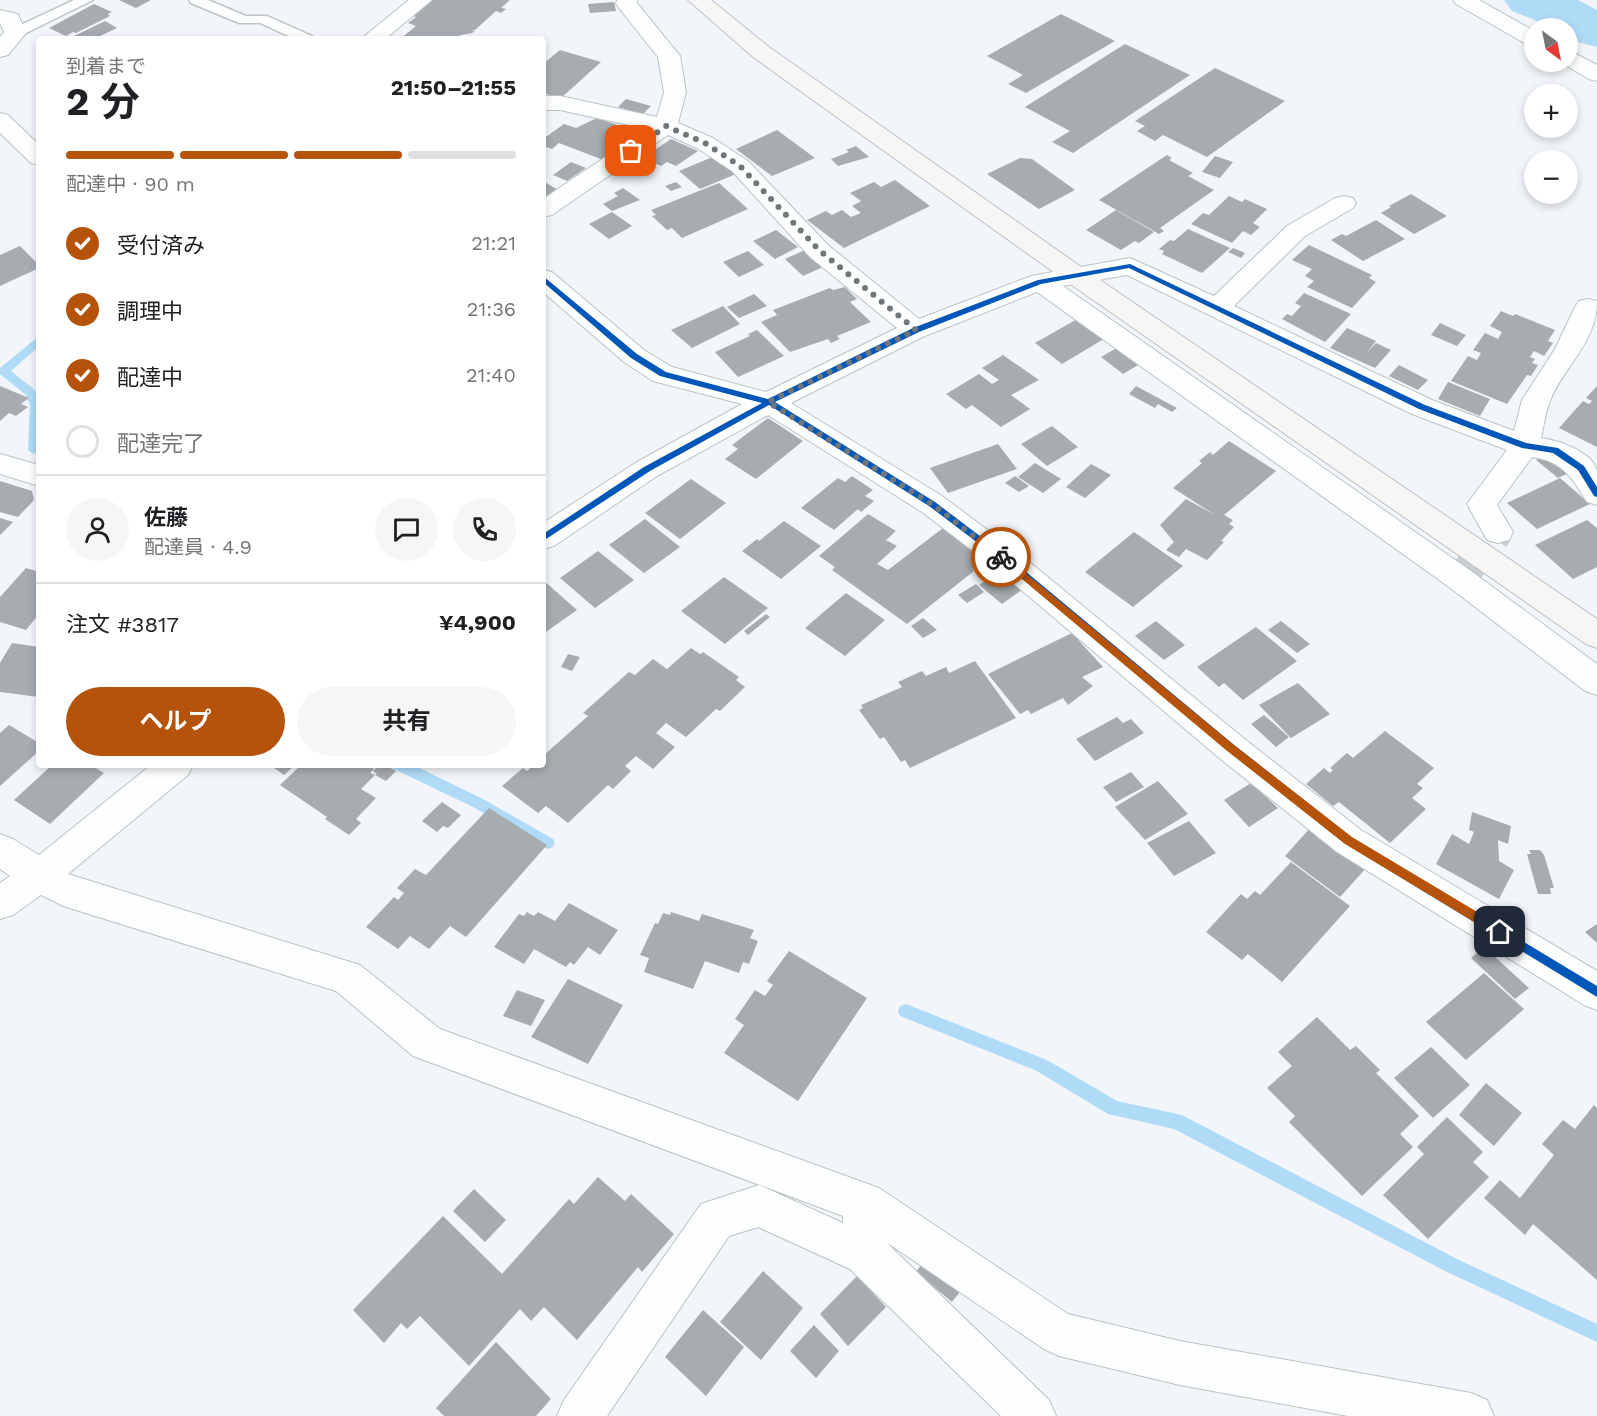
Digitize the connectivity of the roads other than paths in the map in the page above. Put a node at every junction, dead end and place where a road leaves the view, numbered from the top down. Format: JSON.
{"nodes":[{"id":1,"x":86,"y":0,"type":"edge"},
{"id":2,"x":195,"y":0,"type":"edge"},
{"id":3,"x":422,"y":0,"type":"edge"},
{"id":4,"x":627,"y":0,"type":"edge"},
{"id":5,"x":698,"y":0,"type":"edge"},
{"id":6,"x":1463,"y":0,"type":"edge"},
{"id":7,"x":0,"y":15,"type":"edge"},
{"id":8,"x":15,"y":33,"type":"junction"},
{"id":9,"x":1524,"y":34,"type":"edge"},
{"id":10,"x":300,"y":36,"type":"edge"},
{"id":11,"x":376,"y":36,"type":"edge"},
{"id":12,"x":0,"y":50,"type":"edge"},
{"id":13,"x":1578,"y":63,"type":"edge"},
{"id":14,"x":1597,"y":74,"type":"edge"},
{"id":15,"x":546,"y":103,"type":"edge"},
{"id":16,"x":0,"y":120,"type":"edge"},
{"id":17,"x":666,"y":126,"type":"junction"},
{"id":18,"x":36,"y":155,"type":"edge"},
{"id":19,"x":1344,"y":203,"type":"dead end"},
{"id":20,"x":546,"y":208,"type":"edge"},
{"id":21,"x":1075,"y":275,"type":"junction"},
{"id":22,"x":546,"y":281,"type":"edge"},
{"id":23,"x":1040,"y":282,"type":"junction"},
{"id":24,"x":1588,"y":307,"type":"dead end"},
{"id":25,"x":1216,"y":308,"type":"junction"},
{"id":26,"x":916,"y":330,"type":"junction"},
{"id":27,"x":768,"y":402,"type":"junction"},
{"id":28,"x":1525,"y":446,"type":"junction"},
{"id":29,"x":0,"y":464,"type":"edge"},
{"id":30,"x":1589,"y":467,"type":"edge"},
{"id":31,"x":36,"y":475,"type":"edge"},
{"id":32,"x":1597,"y":494,"type":"edge"},
{"id":33,"x":1498,"y":532,"type":"dead end"},
{"id":34,"x":546,"y":536,"type":"edge"},
{"id":35,"x":1597,"y":635,"type":"edge"},
{"id":36,"x":1597,"y":682,"type":"edge"},
{"id":37,"x":172,"y":768,"type":"edge"},
{"id":38,"x":0,"y":850,"type":"edge"},
{"id":39,"x":41,"y":874,"type":"junction"},
{"id":40,"x":0,"y":903,"type":"edge"},
{"id":41,"x":1597,"y":992,"type":"edge"},
{"id":42,"x":864,"y":1203,"type":"junction"},
{"id":43,"x":865,"y":1254,"type":"junction"},
{"id":44,"x":580,"y":1416,"type":"edge"},
{"id":45,"x":1033,"y":1416,"type":"edge"},
{"id":46,"x":1471,"y":1416,"type":"edge"}],
"edges":[{"from":1,"to":8,"type":"lane"},
{"from":2,"to":10,"type":"lane"},
{"from":3,"to":11,"type":"street"},
{"from":4,"to":17,"type":"street"},
{"from":5,"to":21,"type":"street"},
{"from":6,"to":9,"type":"street"},
{"from":7,"to":8,"type":"street"},
{"from":8,"to":12,"type":"street"},
{"from":13,"to":14,"type":"street"},
{"from":15,"to":17,"type":"street"},
{"from":16,"to":18,"type":"street"},
{"from":17,"to":20,"type":"street"},
{"from":17,"to":26,"type":"street"},
{"from":19,"to":25,"type":"street"},
{"from":21,"to":23,"type":"street"},
{"from":21,"to":25,"type":"street"},
{"from":21,"to":35,"type":"street"},
{"from":22,"to":27,"type":"street"},
{"from":23,"to":26,"type":"street"},
{"from":23,"to":36,"type":"street"},
{"from":24,"to":28,"type":"street"},
{"from":25,"to":28,"type":"street"},
{"from":26,"to":27,"type":"street"},
{"from":27,"to":34,"type":"street"},
{"from":27,"to":41,"type":"street"},
{"from":28,"to":30,"type":"street"},
{"from":28,"to":33,"type":"street"},
{"from":29,"to":31,"type":"street"},
{"from":30,"to":32,"type":"street"},
{"from":37,"to":39,"type":"street"},
{"from":38,"to":39,"type":"street"},
{"from":39,"to":40,"type":"street"},
{"from":39,"to":42,"type":"street"},
{"from":42,"to":43,"type":"street"},
{"from":42,"to":46,"type":"street"},
{"from":43,"to":44,"type":"street"},
{"from":43,"to":45,"type":"street"}]}
